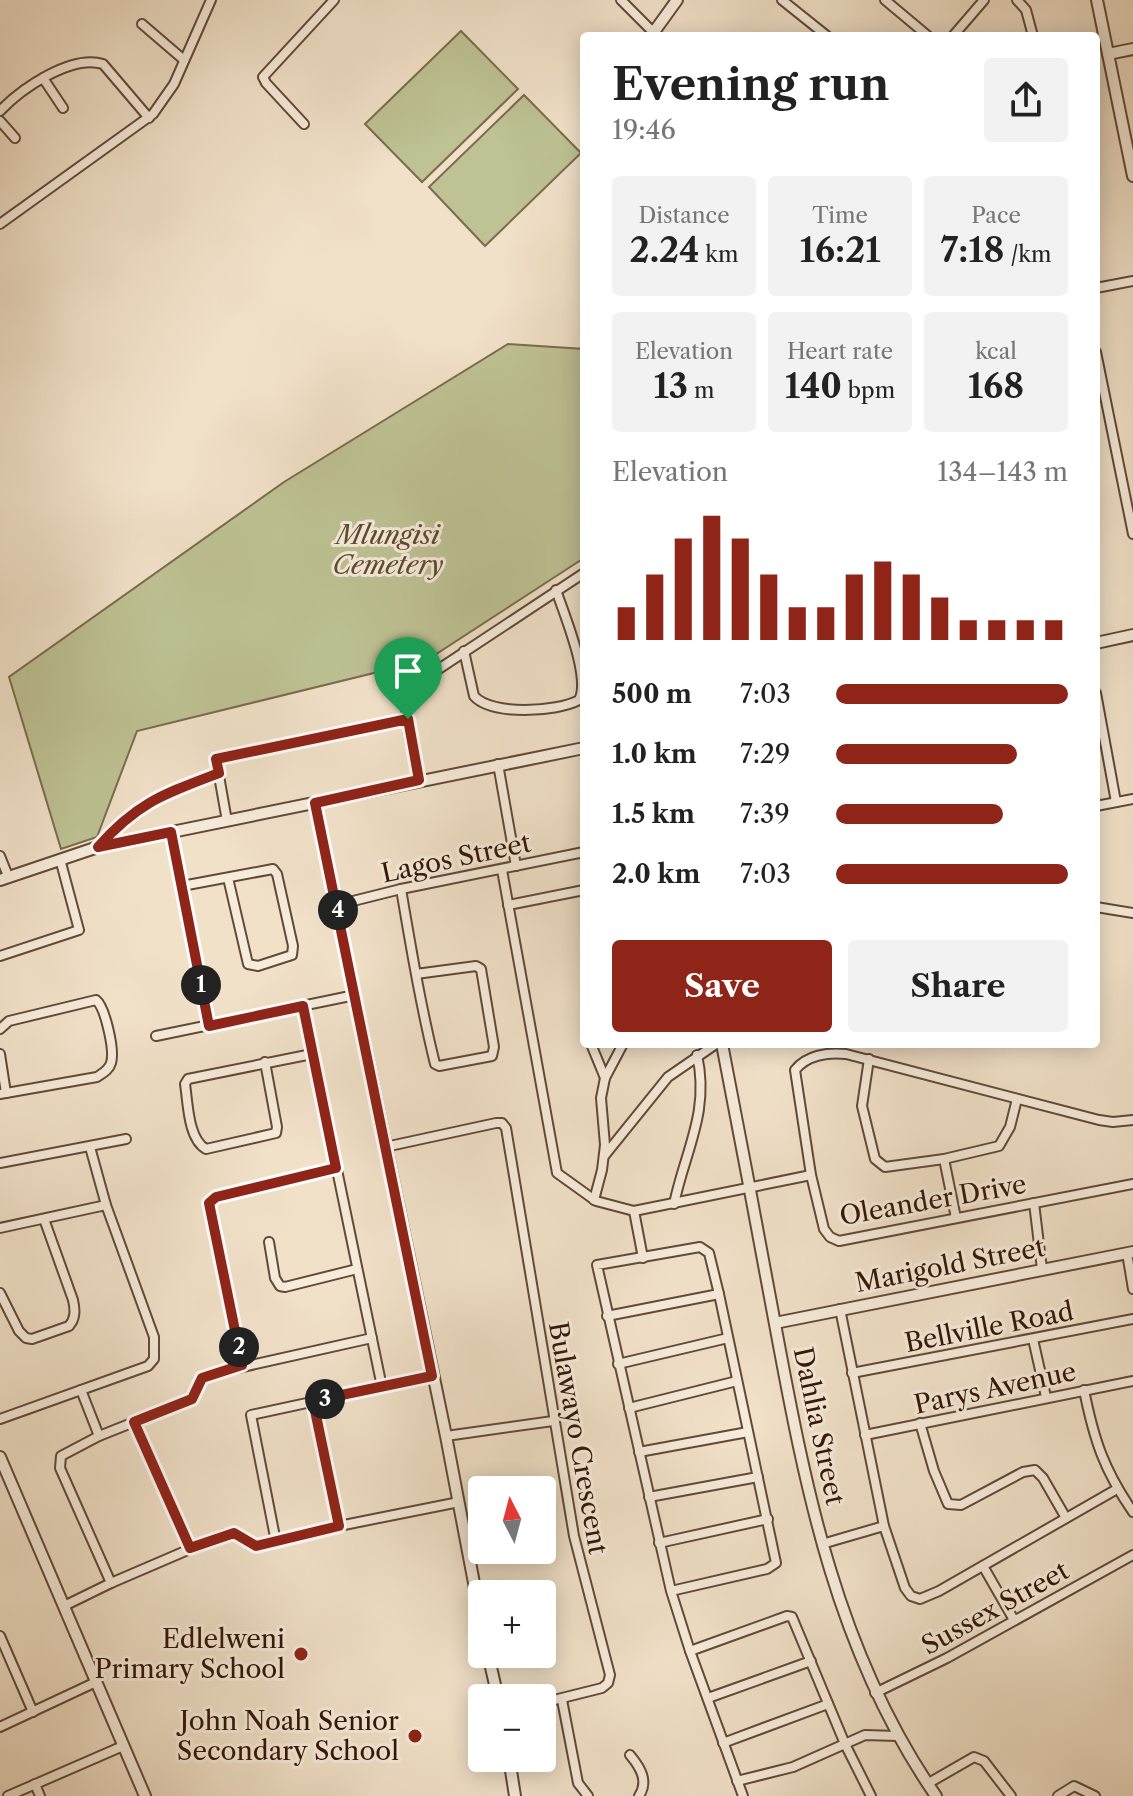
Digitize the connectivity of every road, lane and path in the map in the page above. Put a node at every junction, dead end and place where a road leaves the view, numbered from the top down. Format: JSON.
{"nodes":[{"id":1,"x":211,"y":0,"type":"edge"},
{"id":2,"x":334,"y":0,"type":"edge"},
{"id":3,"x":621,"y":0,"type":"edge"},
{"id":4,"x":677,"y":0,"type":"edge"},
{"id":5,"x":782,"y":0,"type":"edge"},
{"id":6,"x":885,"y":0,"type":"edge"},
{"id":7,"x":984,"y":0,"type":"edge"},
{"id":8,"x":1017,"y":0,"type":"edge"},
{"id":9,"x":1097,"y":0,"type":"edge"},
{"id":10,"x":897,"y":4,"type":"edge"},
{"id":11,"x":142,"y":24,"type":"dead end"},
{"id":12,"x":650,"y":32,"type":"edge"},
{"id":13,"x":653,"y":32,"type":"edge"},
{"id":14,"x":822,"y":32,"type":"edge"},
{"id":15,"x":924,"y":32,"type":"edge"},
{"id":16,"x":956,"y":32,"type":"edge"},
{"id":17,"x":1032,"y":32,"type":"edge"},
{"id":18,"x":1133,"y":49,"type":"edge"},
{"id":19,"x":1108,"y":54,"type":"junction"},
{"id":20,"x":184,"y":60,"type":"junction"},
{"id":21,"x":43,"y":78,"type":"junction"},
{"id":22,"x":63,"y":108,"type":"dead end"},
{"id":23,"x":0,"y":111,"type":"edge"},
{"id":24,"x":149,"y":118,"type":"junction"},
{"id":25,"x":0,"y":121,"type":"edge"},
{"id":26,"x":304,"y":124,"type":"dead end"},
{"id":27,"x":15,"y":138,"type":"dead end"},
{"id":28,"x":1133,"y":176,"type":"edge"},
{"id":29,"x":0,"y":224,"type":"edge"},
{"id":30,"x":1133,"y":281,"type":"edge"},
{"id":31,"x":1100,"y":287,"type":"edge"},
{"id":32,"x":1100,"y":372,"type":"edge"},
{"id":33,"x":1133,"y":534,"type":"edge"},
{"id":34,"x":580,"y":575,"type":"edge"},
{"id":35,"x":556,"y":590,"type":"junction"},
{"id":36,"x":1133,"y":635,"type":"edge"},
{"id":37,"x":1100,"y":642,"type":"edge"},
{"id":38,"x":464,"y":651,"type":"junction"},
{"id":39,"x":580,"y":675,"type":"edge"},
{"id":40,"x":580,"y":695,"type":"edge"},
{"id":41,"x":1100,"y":715,"type":"edge"},
{"id":42,"x":408,"y":719,"type":"junction"},
{"id":43,"x":580,"y":749,"type":"edge"},
{"id":44,"x":498,"y":764,"type":"junction"},
{"id":45,"x":219,"y":773,"type":"junction"},
{"id":46,"x":419,"y":780,"type":"junction"},
{"id":47,"x":1133,"y":799,"type":"edge"},
{"id":48,"x":1116,"y":802,"type":"junction"},
{"id":49,"x":315,"y":803,"type":"junction"},
{"id":50,"x":1100,"y":805,"type":"edge"},
{"id":51,"x":227,"y":821,"type":"junction"},
{"id":52,"x":171,"y":832,"type":"junction"},
{"id":53,"x":98,"y":847,"type":"junction"},
{"id":54,"x":580,"y":853,"type":"edge"},
{"id":55,"x":0,"y":856,"type":"edge"},
{"id":56,"x":60,"y":859,"type":"junction"},
{"id":57,"x":516,"y":866,"type":"junction"},
{"id":58,"x":502,"y":870,"type":"junction"},
{"id":59,"x":4,"y":878,"type":"edge"},
{"id":60,"x":228,"y":878,"type":"junction"},
{"id":61,"x":182,"y":886,"type":"junction"},
{"id":62,"x":401,"y":889,"type":"junction"},
{"id":63,"x":580,"y":891,"type":"edge"},
{"id":64,"x":337,"y":905,"type":"junction"},
{"id":65,"x":508,"y":905,"type":"junction"},
{"id":66,"x":1100,"y":908,"type":"edge"},
{"id":67,"x":1133,"y":913,"type":"edge"},
{"id":68,"x":0,"y":956,"type":"edge"},
{"id":69,"x":416,"y":974,"type":"junction"},
{"id":70,"x":355,"y":995,"type":"junction"},
{"id":71,"x":303,"y":1006,"type":"junction"},
{"id":72,"x":209,"y":1026,"type":"junction"},
{"id":73,"x":0,"y":1029,"type":"edge"},
{"id":74,"x":156,"y":1036,"type":"dead end"},
{"id":75,"x":593,"y":1048,"type":"edge"},
{"id":76,"x":621,"y":1048,"type":"edge"},
{"id":77,"x":711,"y":1048,"type":"edge"},
{"id":78,"x":720,"y":1048,"type":"edge"},
{"id":79,"x":0,"y":1054,"type":"edge"},
{"id":80,"x":312,"y":1054,"type":"junction"},
{"id":81,"x":697,"y":1055,"type":"junction"},
{"id":82,"x":869,"y":1059,"type":"junction"},
{"id":83,"x":265,"y":1062,"type":"junction"},
{"id":84,"x":605,"y":1078,"type":"junction"},
{"id":85,"x":3,"y":1094,"type":"edge"},
{"id":86,"x":1017,"y":1099,"type":"junction"},
{"id":87,"x":1133,"y":1120,"type":"edge"},
{"id":88,"x":126,"y":1139,"type":"dead end"},
{"id":89,"x":90,"y":1147,"type":"junction"},
{"id":90,"x":385,"y":1147,"type":"junction"},
{"id":91,"x":604,"y":1156,"type":"junction"},
{"id":92,"x":944,"y":1159,"type":"junction"},
{"id":93,"x":0,"y":1163,"type":"edge"},
{"id":94,"x":336,"y":1168,"type":"junction"},
{"id":95,"x":811,"y":1175,"type":"junction"},
{"id":96,"x":1133,"y":1184,"type":"edge"},
{"id":97,"x":750,"y":1189,"type":"junction"},
{"id":98,"x":594,"y":1200,"type":"junction"},
{"id":99,"x":1034,"y":1203,"type":"junction"},
{"id":100,"x":674,"y":1204,"type":"junction"},
{"id":101,"x":106,"y":1205,"type":"junction"},
{"id":102,"x":634,"y":1211,"type":"junction"},
{"id":103,"x":956,"y":1218,"type":"junction"},
{"id":104,"x":44,"y":1219,"type":"junction"},
{"id":105,"x":0,"y":1228,"type":"edge"},
{"id":106,"x":269,"y":1242,"type":"dead end"},
{"id":107,"x":1130,"y":1253,"type":"edge"},
{"id":108,"x":643,"y":1258,"type":"junction"},
{"id":109,"x":357,"y":1269,"type":"junction"},
{"id":110,"x":1042,"y":1269,"type":"junction"},
{"id":111,"x":1133,"y":1289,"type":"edge"},
{"id":112,"x":0,"y":1293,"type":"edge"},
{"id":113,"x":719,"y":1294,"type":"junction"},
{"id":114,"x":840,"y":1309,"type":"junction"},
{"id":115,"x":607,"y":1316,"type":"junction"},
{"id":116,"x":1133,"y":1319,"type":"edge"},
{"id":117,"x":775,"y":1323,"type":"junction"},
{"id":118,"x":372,"y":1338,"type":"junction"},
{"id":119,"x":728,"y":1338,"type":"junction"},
{"id":120,"x":1033,"y":1339,"type":"junction"},
{"id":121,"x":618,"y":1364,"type":"junction"},
{"id":122,"x":242,"y":1365,"type":"junction"},
{"id":123,"x":852,"y":1373,"type":"junction"},
{"id":124,"x":432,"y":1376,"type":"junction"},
{"id":125,"x":737,"y":1381,"type":"junction"},
{"id":126,"x":1133,"y":1381,"type":"edge"},
{"id":127,"x":382,"y":1387,"type":"junction"},
{"id":128,"x":81,"y":1390,"type":"junction"},
{"id":129,"x":1084,"y":1390,"type":"junction"},
{"id":130,"x":1046,"y":1397,"type":"junction"},
{"id":131,"x":313,"y":1401,"type":"junction"},
{"id":132,"x":629,"y":1408,"type":"junction"},
{"id":133,"x":0,"y":1419,"type":"edge"},
{"id":134,"x":553,"y":1421,"type":"junction"},
{"id":135,"x":134,"y":1422,"type":"junction"},
{"id":136,"x":920,"y":1423,"type":"junction"},
{"id":137,"x":748,"y":1432,"type":"junction"},
{"id":138,"x":865,"y":1435,"type":"junction"},
{"id":139,"x":99,"y":1436,"type":"junction"},
{"id":140,"x":446,"y":1436,"type":"junction"},
{"id":141,"x":639,"y":1452,"type":"junction"},
{"id":142,"x":0,"y":1457,"type":"edge"},
{"id":143,"x":758,"y":1477,"type":"junction"},
{"id":144,"x":1117,"y":1489,"type":"junction"},
{"id":145,"x":649,"y":1497,"type":"junction"},
{"id":146,"x":459,"y":1502,"type":"junction"},
{"id":147,"x":1133,"y":1512,"type":"edge"},
{"id":148,"x":1066,"y":1518,"type":"junction"},
{"id":149,"x":768,"y":1519,"type":"junction"},
{"id":150,"x":339,"y":1526,"type":"junction"},
{"id":151,"x":884,"y":1526,"type":"junction"},
{"id":152,"x":276,"y":1542,"type":"junction"},
{"id":153,"x":659,"y":1543,"type":"junction"},
{"id":154,"x":822,"y":1544,"type":"junction"},
{"id":155,"x":190,"y":1548,"type":"junction"},
{"id":156,"x":1133,"y":1555,"type":"edge"},
{"id":157,"x":983,"y":1566,"type":"junction"},
{"id":158,"x":474,"y":1580,"type":"edge"},
{"id":159,"x":111,"y":1583,"type":"junction"},
{"id":160,"x":671,"y":1591,"type":"junction"},
{"id":161,"x":64,"y":1606,"type":"junction"},
{"id":162,"x":1014,"y":1620,"type":"junction"},
{"id":163,"x":0,"y":1636,"type":"edge"},
{"id":164,"x":690,"y":1651,"type":"junction"},
{"id":165,"x":811,"y":1661,"type":"junction"},
{"id":166,"x":96,"y":1682,"type":"junction"},
{"id":167,"x":875,"y":1693,"type":"junction"},
{"id":168,"x":708,"y":1698,"type":"junction"},
{"id":169,"x":562,"y":1700,"type":"junction"},
{"id":170,"x":556,"y":1701,"type":"edge"},
{"id":171,"x":828,"y":1704,"type":"junction"},
{"id":172,"x":33,"y":1712,"type":"junction"},
{"id":173,"x":0,"y":1727,"type":"edge"},
{"id":174,"x":897,"y":1736,"type":"junction"},
{"id":175,"x":723,"y":1743,"type":"junction"},
{"id":176,"x":845,"y":1744,"type":"junction"},
{"id":177,"x":123,"y":1746,"type":"junction"},
{"id":178,"x":630,"y":1755,"type":"dead end"},
{"id":179,"x":511,"y":1772,"type":"edge"},
{"id":180,"x":737,"y":1781,"type":"junction"},
{"id":181,"x":35,"y":1784,"type":"junction"},
{"id":182,"x":927,"y":1784,"type":"junction"},
{"id":183,"x":8,"y":1796,"type":"edge"},
{"id":184,"x":40,"y":1796,"type":"edge"},
{"id":185,"x":145,"y":1796,"type":"edge"},
{"id":186,"x":515,"y":1796,"type":"edge"},
{"id":187,"x":588,"y":1796,"type":"edge"},
{"id":188,"x":639,"y":1796,"type":"edge"},
{"id":189,"x":743,"y":1796,"type":"edge"},
{"id":190,"x":871,"y":1796,"type":"edge"},
{"id":191,"x":936,"y":1796,"type":"edge"},
{"id":192,"x":1011,"y":1796,"type":"edge"},
{"id":193,"x":1058,"y":1796,"type":"edge"},
{"id":194,"x":1095,"y":1796,"type":"edge"}],
"edges":[{"from":1,"to":20,"type":"street"},
{"from":2,"to":26,"type":"street"},
{"from":3,"to":12,"type":"street"},
{"from":4,"to":13,"type":"street"},
{"from":5,"to":14,"type":"street"},
{"from":6,"to":10,"type":"street"},
{"from":7,"to":16,"type":"street"},
{"from":8,"to":17,"type":"street"},
{"from":9,"to":19,"type":"street"},
{"from":10,"to":15,"type":"street"},
{"from":11,"to":20,"type":"street"},
{"from":18,"to":19,"type":"street"},
{"from":19,"to":28,"type":"street"},
{"from":20,"to":24,"type":"street"},
{"from":21,"to":22,"type":"street"},
{"from":21,"to":23,"type":"street"},
{"from":21,"to":24,"type":"street"},
{"from":24,"to":29,"type":"street"},
{"from":25,"to":27,"type":"street"},
{"from":30,"to":31,"type":"street"},
{"from":32,"to":33,"type":"street"},
{"from":34,"to":35,"type":"street"},
{"from":35,"to":38,"type":"street"},
{"from":35,"to":39,"type":"street"},
{"from":36,"to":37,"type":"street"},
{"from":38,"to":40,"type":"street"},
{"from":38,"to":42,"type":"street"},
{"from":41,"to":48,"type":"street"},
{"from":42,"to":45,"type":"street"},
{"from":42,"to":46,"type":"street"},
{"from":43,"to":44,"type":"street"},
{"from":44,"to":46,"type":"street"},
{"from":44,"to":57,"type":"street"},
{"from":45,"to":51,"type":"street"},
{"from":45,"to":53,"type":"street"},
{"from":46,"to":49,"type":"street"},
{"from":47,"to":48,"type":"street"},
{"from":48,"to":50,"type":"street"},
{"from":49,"to":51,"type":"street"},
{"from":49,"to":64,"type":"street"},
{"from":51,"to":52,"type":"street"},
{"from":52,"to":53,"type":"street"},
{"from":52,"to":61,"type":"street"},
{"from":53,"to":56,"type":"street"},
{"from":54,"to":57,"type":"street","name":"Lagos Street"},
{"from":55,"to":59,"type":"street"},
{"from":56,"to":59,"type":"street"},
{"from":56,"to":68,"type":"street"},
{"from":57,"to":58,"type":"street","name":"Lagos Street"},
{"from":58,"to":62,"type":"street","name":"Lagos Street"},
{"from":58,"to":65,"type":"street"},
{"from":60,"to":60,"type":"street"},
{"from":60,"to":61,"type":"street"},
{"from":61,"to":72,"type":"street"},
{"from":62,"to":64,"type":"street","name":"Lagos Street"},
{"from":62,"to":69,"type":"street"},
{"from":63,"to":65,"type":"street"},
{"from":64,"to":70,"type":"street"},
{"from":65,"to":98,"type":"street"},
{"from":66,"to":67,"type":"street"},
{"from":69,"to":69,"type":"street"},
{"from":70,"to":71,"type":"street"},
{"from":70,"to":90,"type":"street"},
{"from":71,"to":72,"type":"street"},
{"from":71,"to":80,"type":"street"},
{"from":72,"to":74,"type":"street"},
{"from":73,"to":85,"type":"street"},
{"from":75,"to":84,"type":"street"},
{"from":76,"to":84,"type":"street"},
{"from":77,"to":81,"type":"street"},
{"from":78,"to":97,"type":"street","name":"Dahlia Street"},
{"from":79,"to":85,"type":"street"},
{"from":80,"to":83,"type":"street"},
{"from":80,"to":94,"type":"street"},
{"from":81,"to":91,"type":"street"},
{"from":81,"to":100,"type":"street"},
{"from":82,"to":86,"type":"street","name":"Oleander Drive"},
{"from":82,"to":92,"type":"street"},
{"from":82,"to":95,"type":"street","name":"Oleander Drive"},
{"from":83,"to":83,"type":"street"},
{"from":84,"to":91,"type":"street"},
{"from":86,"to":87,"type":"street","name":"Oleander Drive"},
{"from":86,"to":92,"type":"street"},
{"from":88,"to":89,"type":"street"},
{"from":89,"to":93,"type":"street"},
{"from":89,"to":101,"type":"street"},
{"from":90,"to":124,"type":"street"},
{"from":90,"to":134,"type":"street","name":"Bulawayo Crescent"},
{"from":91,"to":98,"type":"street"},
{"from":92,"to":103,"type":"street"},
{"from":94,"to":109,"type":"street"},
{"from":94,"to":122,"type":"street"},
{"from":95,"to":97,"type":"street"},
{"from":95,"to":103,"type":"street","name":"Oleander Drive"},
{"from":96,"to":99,"type":"street","name":"Oleander Drive"},
{"from":97,"to":100,"type":"street"},
{"from":97,"to":117,"type":"street","name":"Dahlia Street"},
{"from":98,"to":102,"type":"street"},
{"from":99,"to":103,"type":"street","name":"Oleander Drive"},
{"from":99,"to":110,"type":"street"},
{"from":100,"to":102,"type":"street"},
{"from":101,"to":104,"type":"street"},
{"from":101,"to":128,"type":"street"},
{"from":102,"to":108,"type":"street"},
{"from":104,"to":105,"type":"street"},
{"from":104,"to":112,"type":"street"},
{"from":106,"to":109,"type":"street"},
{"from":107,"to":110,"type":"street","name":"Marigold Street"},
{"from":107,"to":111,"type":"street"},
{"from":108,"to":113,"type":"street"},
{"from":108,"to":115,"type":"street"},
{"from":109,"to":118,"type":"street"},
{"from":110,"to":114,"type":"street","name":"Marigold Street"},
{"from":113,"to":115,"type":"street"},
{"from":113,"to":119,"type":"street"},
{"from":114,"to":117,"type":"street","name":"Marigold Street"},
{"from":114,"to":123,"type":"street"},
{"from":115,"to":121,"type":"street"},
{"from":116,"to":120,"type":"street","name":"Bellville Road"},
{"from":117,"to":154,"type":"street","name":"Dahlia Street"},
{"from":118,"to":122,"type":"street"},
{"from":118,"to":127,"type":"street"},
{"from":119,"to":121,"type":"street"},
{"from":119,"to":125,"type":"street"},
{"from":120,"to":123,"type":"street","name":"Bellville Road"},
{"from":120,"to":130,"type":"street"},
{"from":121,"to":132,"type":"street"},
{"from":122,"to":135,"type":"street"},
{"from":123,"to":138,"type":"street"},
{"from":124,"to":127,"type":"street"},
{"from":124,"to":140,"type":"street"},
{"from":125,"to":132,"type":"street"},
{"from":125,"to":137,"type":"street"},
{"from":126,"to":129,"type":"street","name":"Parys Avenue"},
{"from":127,"to":131,"type":"street"},
{"from":128,"to":133,"type":"street"},
{"from":128,"to":139,"type":"street"},
{"from":129,"to":130,"type":"street","name":"Parys Avenue"},
{"from":129,"to":144,"type":"street"},
{"from":130,"to":136,"type":"street","name":"Parys Avenue"},
{"from":131,"to":150,"type":"street"},
{"from":131,"to":152,"type":"street"},
{"from":132,"to":141,"type":"street"},
{"from":134,"to":140,"type":"street"},
{"from":134,"to":169,"type":"street","name":"Bulawayo Crescent"},
{"from":135,"to":139,"type":"street"},
{"from":135,"to":155,"type":"street"},
{"from":136,"to":138,"type":"street","name":"Parys Avenue"},
{"from":136,"to":148,"type":"street"},
{"from":137,"to":141,"type":"street"},
{"from":137,"to":143,"type":"street"},
{"from":138,"to":151,"type":"street"},
{"from":139,"to":159,"type":"street"},
{"from":140,"to":146,"type":"street"},
{"from":141,"to":145,"type":"street"},
{"from":142,"to":161,"type":"street"},
{"from":143,"to":145,"type":"street"},
{"from":143,"to":149,"type":"street"},
{"from":144,"to":147,"type":"street"},
{"from":144,"to":148,"type":"street"},
{"from":145,"to":153,"type":"street"},
{"from":146,"to":150,"type":"street"},
{"from":146,"to":158,"type":"street"},
{"from":148,"to":157,"type":"street"},
{"from":149,"to":153,"type":"street"},
{"from":149,"to":160,"type":"street"},
{"from":150,"to":152,"type":"street"},
{"from":151,"to":154,"type":"street"},
{"from":151,"to":157,"type":"street"},
{"from":152,"to":155,"type":"street"},
{"from":153,"to":160,"type":"street"},
{"from":154,"to":167,"type":"street","name":"Dahlia Street"},
{"from":155,"to":159,"type":"street"},
{"from":156,"to":162,"type":"street","name":"Sussex Street"},
{"from":157,"to":162,"type":"street"},
{"from":159,"to":161,"type":"street"},
{"from":160,"to":164,"type":"street"},
{"from":161,"to":166,"type":"street"},
{"from":162,"to":167,"type":"street","name":"Sussex Street"},
{"from":163,"to":172,"type":"street"},
{"from":164,"to":165,"type":"street"},
{"from":164,"to":168,"type":"street"},
{"from":165,"to":168,"type":"street"},
{"from":165,"to":171,"type":"street"},
{"from":166,"to":172,"type":"street"},
{"from":166,"to":177,"type":"street"},
{"from":167,"to":174,"type":"street","name":"Dahlia Street"},
{"from":168,"to":175,"type":"street"},
{"from":169,"to":170,"type":"street","name":"Bulawayo Crescent"},
{"from":169,"to":187,"type":"street"},
{"from":171,"to":175,"type":"street"},
{"from":171,"to":176,"type":"street"},
{"from":172,"to":173,"type":"street"},
{"from":174,"to":176,"type":"street"},
{"from":174,"to":182,"type":"street","name":"Dahlia Street"},
{"from":175,"to":180,"type":"street"},
{"from":176,"to":180,"type":"street"},
{"from":176,"to":190,"type":"street"},
{"from":177,"to":181,"type":"street"},
{"from":177,"to":185,"type":"street"},
{"from":178,"to":188,"type":"street"},
{"from":179,"to":186,"type":"street"},
{"from":180,"to":189,"type":"street"},
{"from":181,"to":183,"type":"street"},
{"from":181,"to":184,"type":"street"},
{"from":182,"to":191,"type":"street","name":"Dahlia Street"},
{"from":182,"to":192,"type":"street"},
{"from":193,"to":194,"type":"street"}]}
